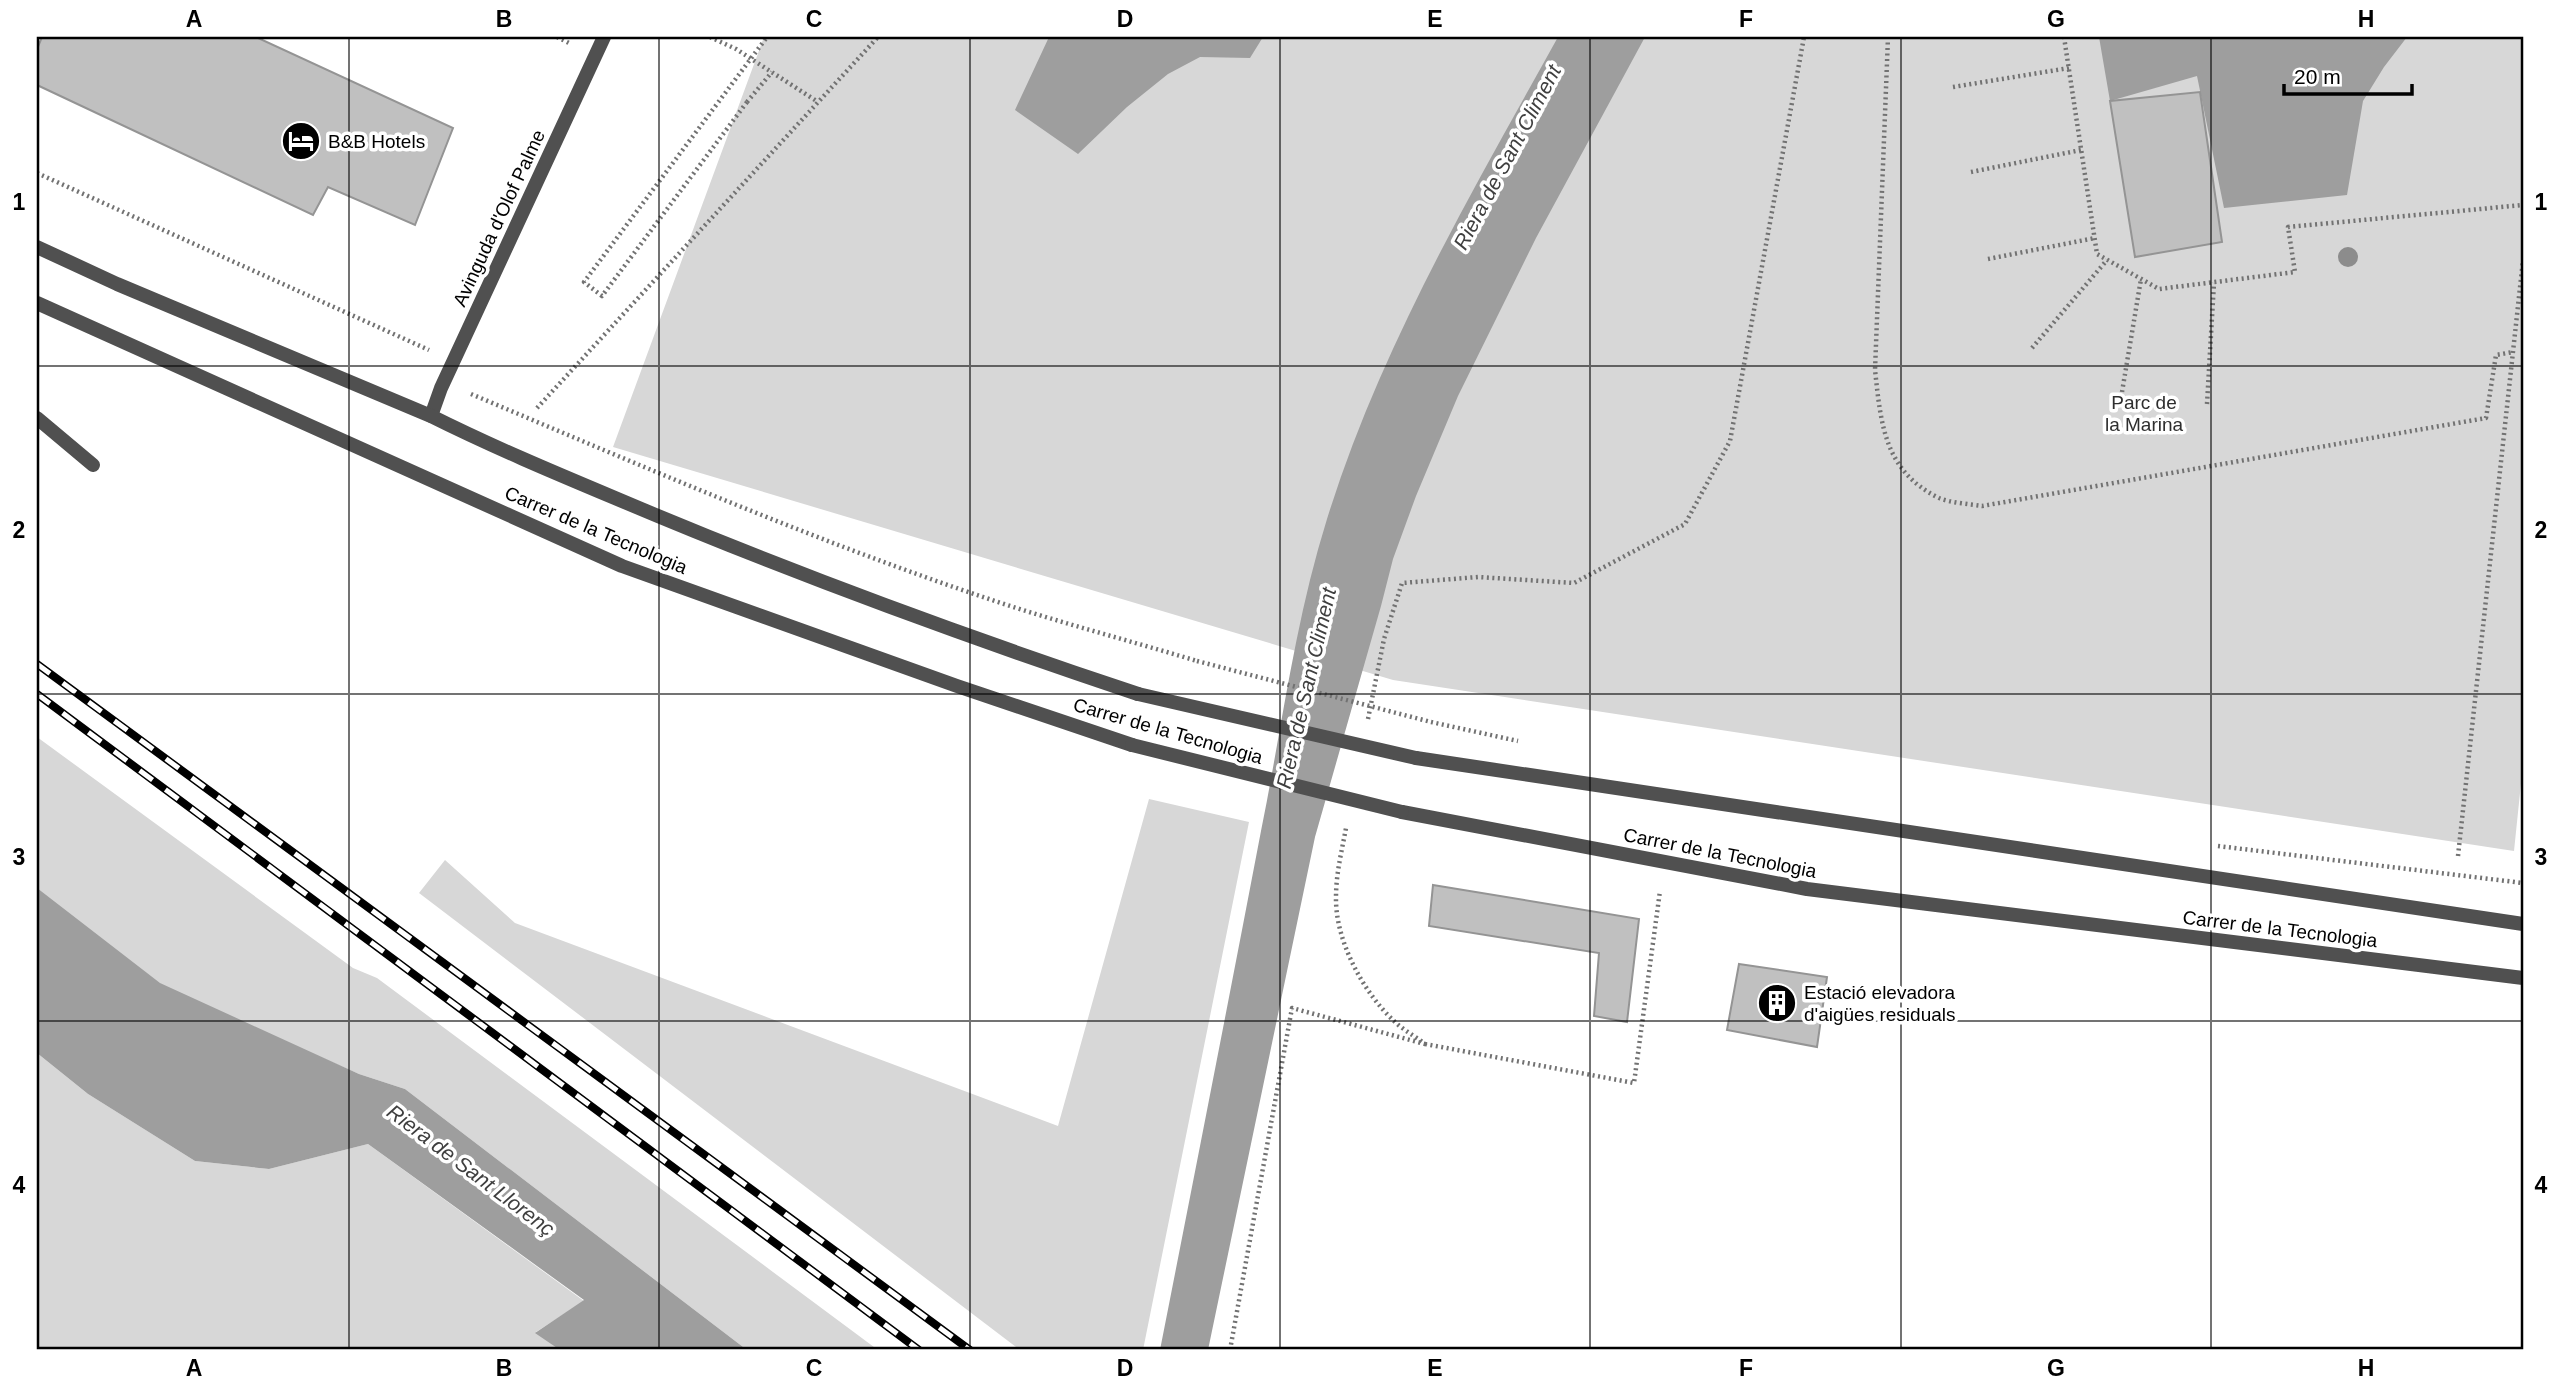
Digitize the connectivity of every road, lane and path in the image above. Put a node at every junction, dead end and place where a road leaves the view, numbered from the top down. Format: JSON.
{"nodes":[{"id":1,"x":604,"y":37,"type":"edge"},
{"id":2,"x":710,"y":37,"type":"edge"},
{"id":3,"x":767,"y":37,"type":"edge"},
{"id":4,"x":878,"y":37,"type":"edge"},
{"id":5,"x":1804,"y":37,"type":"edge"},
{"id":6,"x":1888,"y":37,"type":"edge"},
{"id":7,"x":2064,"y":37,"type":"edge"},
{"id":8,"x":2069,"y":68,"type":"junction"},
{"id":9,"x":772,"y":72,"type":"junction"},
{"id":10,"x":1953,"y":87,"type":"dead end"},
{"id":11,"x":818,"y":102,"type":"junction"},
{"id":12,"x":2081,"y":150,"type":"junction"},
{"id":13,"x":1970,"y":172,"type":"dead end"},
{"id":14,"x":37,"y":173,"type":"edge"},
{"id":15,"x":2523,"y":205,"type":"edge"},
{"id":16,"x":2095,"y":238,"type":"junction"},
{"id":17,"x":37,"y":247,"type":"edge"},
{"id":18,"x":1988,"y":260,"type":"dead end"},
{"id":19,"x":2107,"y":260,"type":"junction"},
{"id":20,"x":2523,"y":260,"type":"edge"},
{"id":21,"x":2141,"y":279,"type":"junction"},
{"id":22,"x":2214,"y":283,"type":"junction"},
{"id":23,"x":37,"y":303,"type":"edge"},
{"id":24,"x":2032,"y":348,"type":"dead end"},
{"id":25,"x":2513,"y":352,"type":"junction"},
{"id":26,"x":454,"y":361,"type":"junction"},
{"id":27,"x":2122,"y":392,"type":"dead end"},
{"id":28,"x":470,"y":393,"type":"dead end"},
{"id":29,"x":2207,"y":404,"type":"dead end"},
{"id":30,"x":537,"y":408,"type":"dead end"},
{"id":31,"x":431,"y":416,"type":"junction"},
{"id":32,"x":37,"y":418,"type":"edge"},
{"id":33,"x":93,"y":465,"type":"dead end"},
{"id":34,"x":1368,"y":721,"type":"dead end"},
{"id":35,"x":1431,"y":722,"type":"dead end"},
{"id":36,"x":1348,"y":817,"type":"dead end"},
{"id":37,"x":2458,"y":856,"type":"dead end"},
{"id":38,"x":1660,"y":891,"type":"dead end"},
{"id":39,"x":2523,"y":924,"type":"edge"},
{"id":40,"x":2523,"y":978,"type":"edge"},
{"id":41,"x":1424,"y":1044,"type":"junction"},
{"id":42,"x":1230,"y":1350,"type":"edge"}],
"edges":[{"from":1,"to":26,"type":"street","name":"Avinguda d'Olof Palme"},
{"from":2,"to":9,"type":"path"},
{"from":3,"to":9,"type":"path","bridge":true},
{"from":4,"to":11,"type":"path"},
{"from":5,"to":34,"type":"path"},
{"from":6,"to":25,"type":"path"},
{"from":7,"to":8,"type":"path"},
{"from":8,"to":10,"type":"path"},
{"from":8,"to":12,"type":"path"},
{"from":9,"to":11,"type":"path"},
{"from":11,"to":30,"type":"path"},
{"from":12,"to":13,"type":"path"},
{"from":12,"to":16,"type":"path"},
{"from":14,"to":26,"type":"path"},
{"from":15,"to":22,"type":"path"},
{"from":16,"to":18,"type":"path"},
{"from":16,"to":19,"type":"path"},
{"from":17,"to":31,"type":"street","name":"Carrer de la Tecnologia"},
{"from":19,"to":21,"type":"path"},
{"from":19,"to":24,"type":"path"},
{"from":20,"to":25,"type":"path"},
{"from":21,"to":22,"type":"path"},
{"from":21,"to":27,"type":"path"},
{"from":22,"to":29,"type":"path"},
{"from":23,"to":40,"type":"street","name":"Carrer de la Tecnologia","bridge":true},
{"from":25,"to":37,"type":"path"},
{"from":26,"to":31,"type":"street","name":"Avinguda d'Olof Palme"},
{"from":28,"to":35,"type":"path","bridge":true},
{"from":31,"to":39,"type":"street","name":"Carrer de la Tecnologia","bridge":true},
{"from":32,"to":33,"type":"street"},
{"from":36,"to":41,"type":"path"},
{"from":38,"to":41,"type":"path"},
{"from":41,"to":42,"type":"path"}]}
